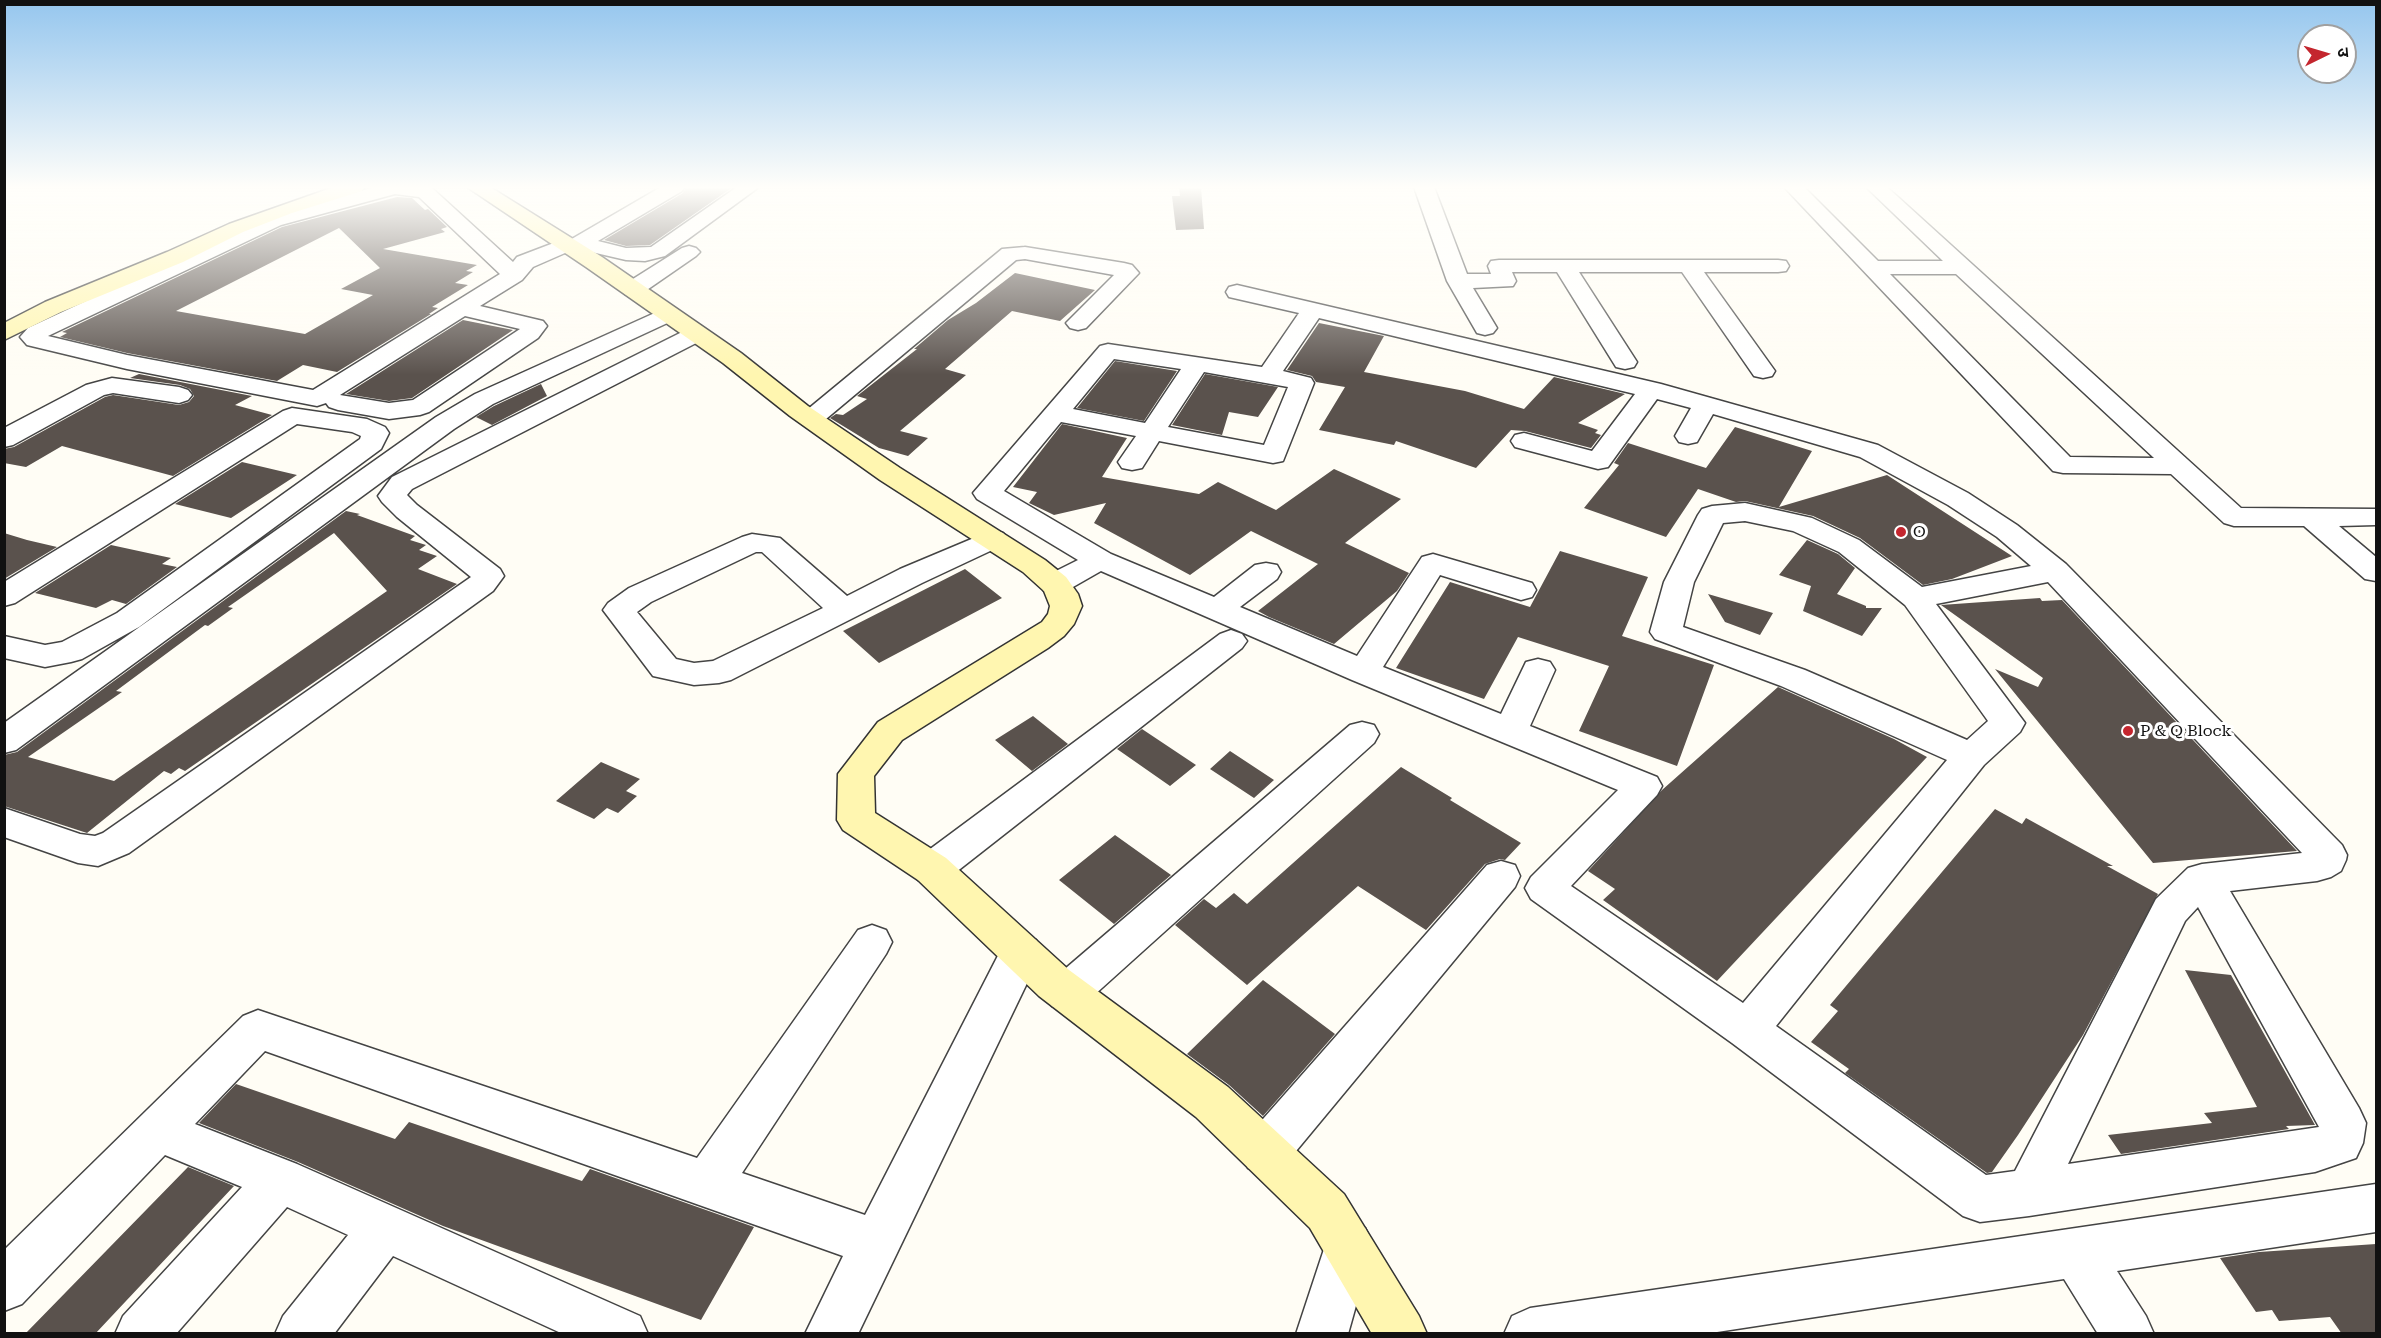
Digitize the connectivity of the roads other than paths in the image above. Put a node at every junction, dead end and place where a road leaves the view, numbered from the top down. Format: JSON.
{"nodes":[{"id":1,"x":191,"y":249,"type":"edge"},
{"id":2,"x":214,"y":249,"type":"edge"},
{"id":3,"x":487,"y":249,"type":"edge"},
{"id":4,"x":572,"y":249,"type":"edge"},
{"id":5,"x":577,"y":249,"type":"edge"},
{"id":6,"x":589,"y":249,"type":"edge"},
{"id":7,"x":662,"y":249,"type":"edge"},
{"id":8,"x":685,"y":249,"type":"edge"},
{"id":9,"x":1446,"y":249,"type":"edge"},
{"id":10,"x":1854,"y":249,"type":"edge"},
{"id":11,"x":1942,"y":249,"type":"edge"},
{"id":12,"x":1564,"y":266,"type":"junction"},
{"id":13,"x":1688,"y":266,"type":"junction"},
{"id":14,"x":1778,"y":266,"type":"dead end"},
{"id":15,"x":1961,"y":267,"type":"junction"},
{"id":16,"x":1872,"y":268,"type":"junction"},
{"id":17,"x":1455,"y":274,"type":"junction"},
{"id":18,"x":514,"y":275,"type":"junction"},
{"id":19,"x":633,"y":290,"type":"junction"},
{"id":20,"x":1237,"y":292,"type":"dead end"},
{"id":21,"x":461,"y":308,"type":"junction"},
{"id":22,"x":1313,"y":310,"type":"junction"},
{"id":23,"x":668,"y":314,"type":"junction"},
{"id":24,"x":1078,"y":323,"type":"dead end"},
{"id":25,"x":4,"y":333,"type":"edge"},
{"id":26,"x":696,"y":334,"type":"junction"},
{"id":27,"x":1490,"y":343,"type":"junction"},
{"id":28,"x":1625,"y":362,"type":"dead end"},
{"id":29,"x":1197,"y":364,"type":"junction"},
{"id":30,"x":1763,"y":371,"type":"dead end"},
{"id":31,"x":1268,"y":375,"type":"junction"},
{"id":32,"x":1652,"y":389,"type":"junction"},
{"id":33,"x":317,"y":398,"type":"junction"},
{"id":34,"x":1706,"y":404,"type":"junction"},
{"id":35,"x":1055,"y":413,"type":"junction"},
{"id":36,"x":292,"y":416,"type":"junction"},
{"id":37,"x":811,"y":419,"type":"junction"},
{"id":38,"x":445,"y":423,"type":"junction"},
{"id":39,"x":1153,"y":431,"type":"junction"},
{"id":40,"x":1688,"y":436,"type":"dead end"},
{"id":41,"x":4,"y":439,"type":"edge"},
{"id":42,"x":1524,"y":441,"type":"dead end"},
{"id":43,"x":476,"y":446,"type":"junction"},
{"id":44,"x":1132,"y":462,"type":"dead end"},
{"id":45,"x":2177,"y":466,"type":"junction"},
{"id":46,"x":2376,"y":516,"type":"edge"},
{"id":47,"x":2311,"y":517,"type":"junction"},
{"id":48,"x":993,"y":540,"type":"junction"},
{"id":49,"x":1100,"y":560,"type":"junction"},
{"id":50,"x":2055,"y":571,"type":"junction"},
{"id":51,"x":1266,"y":572,"type":"dead end"},
{"id":52,"x":2376,"y":572,"type":"edge"},
{"id":53,"x":1055,"y":584,"type":"junction"},
{"id":54,"x":1521,"y":590,"type":"dead end"},
{"id":55,"x":4,"y":596,"type":"edge"},
{"id":56,"x":1916,"y":598,"type":"junction"},
{"id":57,"x":844,"y":610,"type":"junction"},
{"id":58,"x":1224,"y":626,"type":"junction"},
{"id":59,"x":4,"y":647,"type":"edge"},
{"id":60,"x":1538,"y":670,"type":"dead end"},
{"id":61,"x":1365,"y":672,"type":"junction"},
{"id":62,"x":1510,"y":732,"type":"junction"},
{"id":63,"x":1362,"y":734,"type":"dead end"},
{"id":64,"x":4,"y":741,"type":"edge"},
{"id":65,"x":1971,"y":756,"type":"junction"},
{"id":66,"x":4,"y":822,"type":"edge"},
{"id":67,"x":933,"y":869,"type":"junction"},
{"id":68,"x":1501,"y":876,"type":"dead end"},
{"id":69,"x":2202,"y":879,"type":"junction"},
{"id":70,"x":872,"y":942,"type":"dead end"},
{"id":71,"x":1022,"y":952,"type":"junction"},
{"id":72,"x":1067,"y":993,"type":"junction"},
{"id":73,"x":1747,"y":1030,"type":"junction"},
{"id":74,"x":157,"y":1130,"type":"junction"},
{"id":75,"x":1265,"y":1152,"type":"junction"},
{"id":76,"x":279,"y":1180,"type":"junction"},
{"id":77,"x":707,"y":1184,"type":"junction"},
{"id":78,"x":2029,"y":1193,"type":"junction"},
{"id":79,"x":2376,"y":1208,"type":"edge"},
{"id":80,"x":385,"y":1227,"type":"junction"},
{"id":81,"x":876,"y":1243,"type":"junction"},
{"id":82,"x":1348,"y":1245,"type":"junction"},
{"id":83,"x":2076,"y":1253,"type":"junction"},
{"id":84,"x":4,"y":1286,"type":"edge"},
{"id":85,"x":141,"y":1334,"type":"edge"},
{"id":86,"x":301,"y":1334,"type":"edge"},
{"id":87,"x":622,"y":1334,"type":"edge"},
{"id":88,"x":831,"y":1334,"type":"edge"},
{"id":89,"x":1322,"y":1334,"type":"edge"},
{"id":90,"x":1401,"y":1334,"type":"edge"},
{"id":91,"x":1530,"y":1334,"type":"edge"},
{"id":92,"x":2128,"y":1334,"type":"edge"}],
"edges":[{"from":1,"to":25,"type":"main road"},
{"from":2,"to":33,"type":"street"},
{"from":3,"to":18,"type":"street"},
{"from":4,"to":18,"type":"street"},
{"from":5,"to":19,"type":"main road"},
{"from":6,"to":7,"type":"street"},
{"from":8,"to":19,"type":"street"},
{"from":9,"to":17,"type":"street"},
{"from":10,"to":16,"type":"street"},
{"from":11,"to":15,"type":"street"},
{"from":12,"to":13,"type":"street"},
{"from":12,"to":17,"type":"street"},
{"from":12,"to":28,"type":"street"},
{"from":13,"to":14,"type":"street"},
{"from":13,"to":30,"type":"street"},
{"from":15,"to":16,"type":"street"},
{"from":15,"to":45,"type":"street"},
{"from":16,"to":45,"type":"street"},
{"from":17,"to":27,"type":"street"},
{"from":18,"to":21,"type":"street"},
{"from":19,"to":23,"type":"main road"},
{"from":20,"to":22,"type":"street"},
{"from":21,"to":33,"type":"street"},
{"from":21,"to":33,"type":"street"},
{"from":22,"to":27,"type":"street"},
{"from":22,"to":31,"type":"street"},
{"from":23,"to":26,"type":"main road"},
{"from":23,"to":38,"type":"street"},
{"from":24,"to":37,"type":"street"},
{"from":26,"to":37,"type":"main road"},
{"from":26,"to":43,"type":"street"},
{"from":27,"to":32,"type":"street"},
{"from":29,"to":31,"type":"street"},
{"from":29,"to":35,"type":"street"},
{"from":29,"to":39,"type":"street"},
{"from":31,"to":39,"type":"street"},
{"from":32,"to":34,"type":"street"},
{"from":32,"to":42,"type":"street"},
{"from":33,"to":36,"type":"street"},
{"from":34,"to":40,"type":"street"},
{"from":34,"to":50,"type":"street"},
{"from":35,"to":39,"type":"street"},
{"from":35,"to":49,"type":"street"},
{"from":36,"to":41,"type":"street"},
{"from":36,"to":55,"type":"street"},
{"from":36,"to":59,"type":"street"},
{"from":37,"to":48,"type":"main road"},
{"from":38,"to":43,"type":"street"},
{"from":38,"to":64,"type":"street"},
{"from":39,"to":44,"type":"street"},
{"from":43,"to":66,"type":"street"},
{"from":45,"to":47,"type":"street"},
{"from":46,"to":47,"type":"street"},
{"from":47,"to":52,"type":"street"},
{"from":48,"to":53,"type":"main road"},
{"from":48,"to":57,"type":"street"},
{"from":49,"to":53,"type":"street"},
{"from":49,"to":58,"type":"street"},
{"from":50,"to":56,"type":"street"},
{"from":50,"to":69,"type":"street"},
{"from":51,"to":58,"type":"street"},
{"from":53,"to":67,"type":"main road"},
{"from":54,"to":61,"type":"street"},
{"from":56,"to":65,"type":"street"},
{"from":56,"to":65,"type":"street"},
{"from":57,"to":57,"type":"street"},
{"from":58,"to":61,"type":"street"},
{"from":58,"to":67,"type":"street"},
{"from":60,"to":62,"type":"street"},
{"from":61,"to":62,"type":"street"},
{"from":62,"to":73,"type":"street"},
{"from":63,"to":72,"type":"street"},
{"from":65,"to":73,"type":"street"},
{"from":67,"to":71,"type":"main road"},
{"from":68,"to":75,"type":"street"},
{"from":69,"to":78,"type":"street"},
{"from":69,"to":78,"type":"street"},
{"from":70,"to":77,"type":"street"},
{"from":71,"to":72,"type":"main road"},
{"from":71,"to":81,"type":"street"},
{"from":72,"to":75,"type":"main road"},
{"from":73,"to":78,"type":"street"},
{"from":74,"to":76,"type":"street"},
{"from":74,"to":77,"type":"street"},
{"from":74,"to":84,"type":"street"},
{"from":75,"to":82,"type":"main road"},
{"from":76,"to":80,"type":"street"},
{"from":76,"to":85,"type":"street"},
{"from":77,"to":81,"type":"street"},
{"from":79,"to":83,"type":"street"},
{"from":80,"to":86,"type":"street"},
{"from":80,"to":87,"type":"street"},
{"from":81,"to":88,"type":"street"},
{"from":82,"to":89,"type":"street"},
{"from":82,"to":90,"type":"main road"},
{"from":83,"to":91,"type":"street"},
{"from":83,"to":92,"type":"street"}]}
